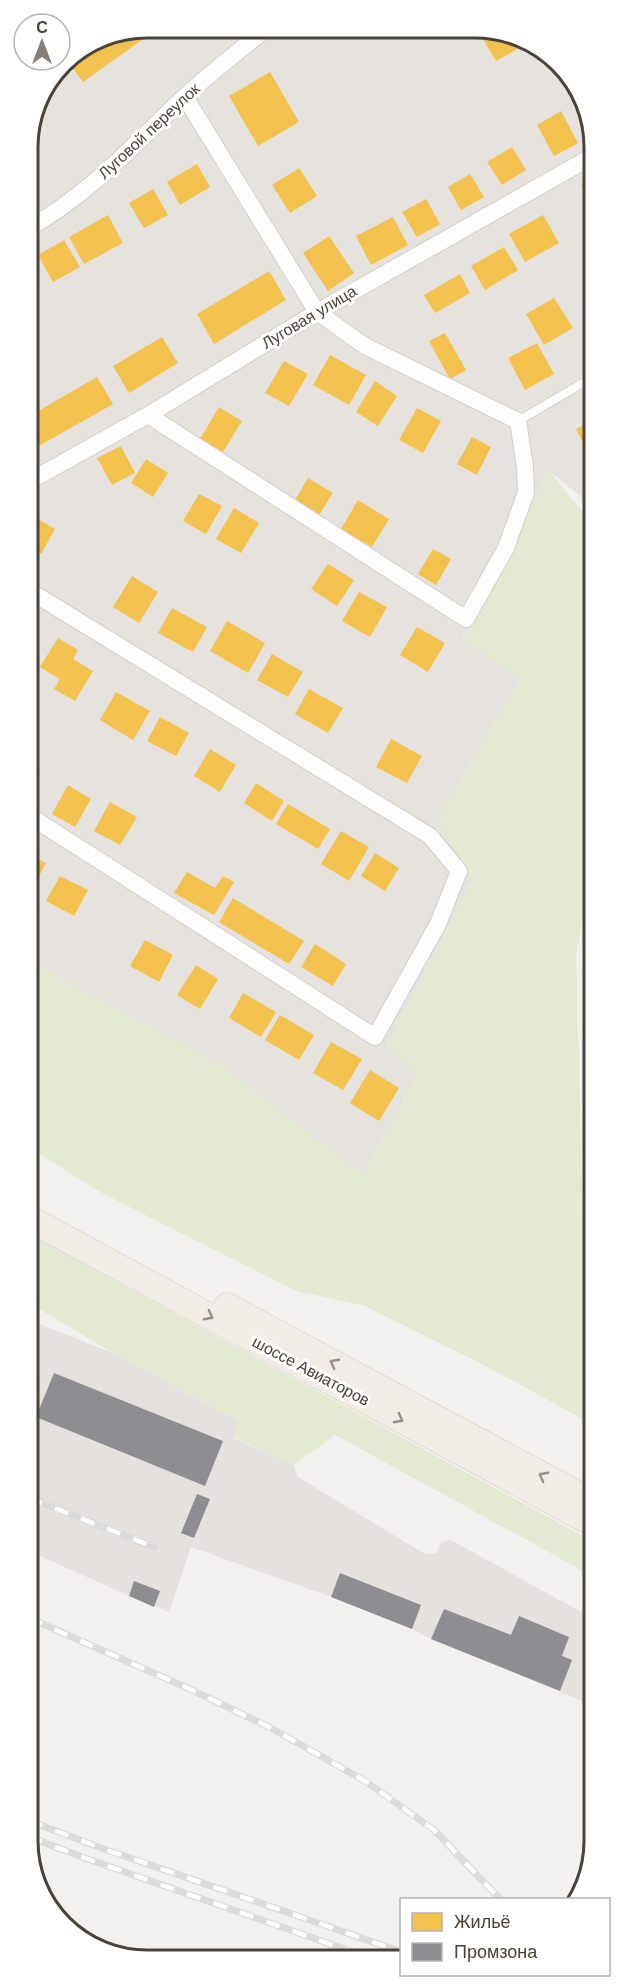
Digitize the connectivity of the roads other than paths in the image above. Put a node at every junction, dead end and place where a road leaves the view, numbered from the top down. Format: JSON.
{"nodes":[{"id":1,"x":255,"y":38,"type":"edge"},
{"id":2,"x":185,"y":97,"type":"junction"},
{"id":3,"x":584,"y":161,"type":"edge"},
{"id":4,"x":38,"y":224,"type":"edge"},
{"id":5,"x":317,"y":312,"type":"junction"},
{"id":6,"x":584,"y":382,"type":"edge"},
{"id":7,"x":148,"y":415,"type":"junction"},
{"id":8,"x":518,"y":421,"type":"junction"},
{"id":9,"x":38,"y":476,"type":"edge"},
{"id":10,"x":38,"y":596,"type":"edge"},
{"id":11,"x":38,"y":821,"type":"edge"},
{"id":12,"x":38,"y":1204,"type":"edge"},
{"id":13,"x":38,"y":1223,"type":"edge"},
{"id":14,"x":584,"y":1498,"type":"edge"},
{"id":15,"x":584,"y":1519,"type":"edge"}],
"edges":[{"from":1,"to":2,"type":"street","name":"Луговой переулок"},
{"from":2,"to":4,"type":"street","name":"Луговой переулок"},
{"from":2,"to":5,"type":"street"},
{"from":3,"to":5,"type":"street","name":"Луговая улица"},
{"from":5,"to":7,"type":"street","name":"Луговая улица"},
{"from":5,"to":8,"type":"street"},
{"from":6,"to":8,"type":"lane"},
{"from":7,"to":8,"type":"street"},
{"from":7,"to":9,"type":"street","name":"Луговая улица"},
{"from":10,"to":11,"type":"street"},
{"from":14,"to":12,"type":"main road","name":"шоссе Авиаторов","one_way":true},
{"from":13,"to":15,"type":"main road","name":"шоссе Авиаторов","one_way":true}]}
